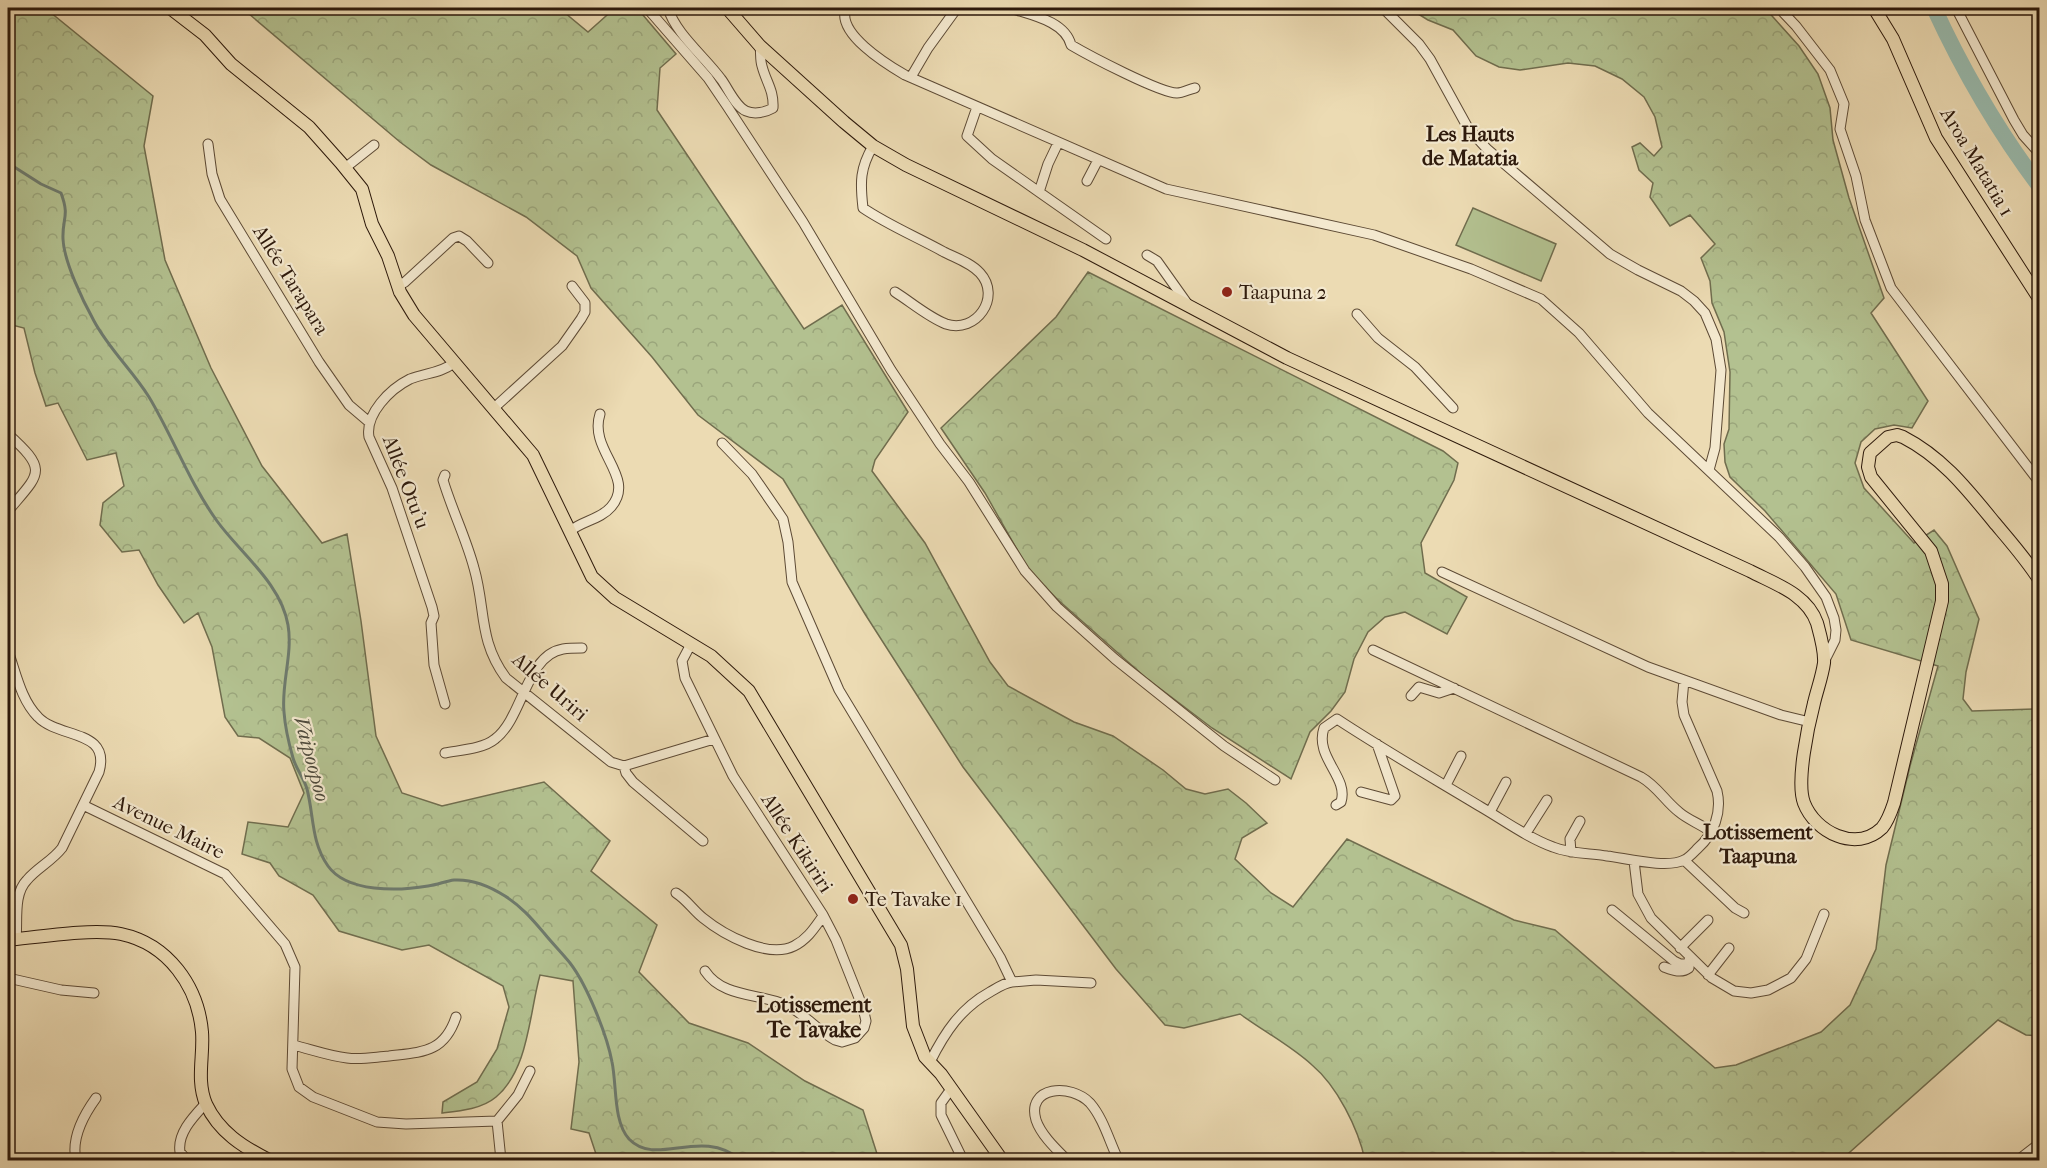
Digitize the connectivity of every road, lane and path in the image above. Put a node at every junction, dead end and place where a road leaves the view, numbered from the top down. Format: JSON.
{"nodes":[{"id":1,"x":170,"y":8,"type":"edge"},
{"id":2,"x":647,"y":8,"type":"edge"},
{"id":3,"x":727,"y":8,"type":"edge"},
{"id":4,"x":846,"y":8,"type":"edge"},
{"id":5,"x":957,"y":8,"type":"edge"},
{"id":6,"x":1010,"y":8,"type":"edge"},
{"id":7,"x":1383,"y":8,"type":"edge"},
{"id":8,"x":1779,"y":8,"type":"edge"},
{"id":9,"x":1874,"y":8,"type":"edge"},
{"id":10,"x":1956,"y":8,"type":"edge"},
{"id":11,"x":669,"y":11,"type":"edge"},
{"id":12,"x":659,"y":21,"type":"junction"},
{"id":13,"x":760,"y":46,"type":"junction"},
{"id":14,"x":911,"y":77,"type":"junction"},
{"id":15,"x":1195,"y":88,"type":"dead end"},
{"id":16,"x":976,"y":107,"type":"junction"},
{"id":17,"x":1058,"y":143,"type":"junction"},
{"id":18,"x":208,"y":144,"type":"dead end"},
{"id":19,"x":374,"y":145,"type":"dead end"},
{"id":20,"x":873,"y":146,"type":"junction"},
{"id":21,"x":2040,"y":154,"type":"edge"},
{"id":22,"x":1098,"y":160,"type":"junction"},
{"id":23,"x":345,"y":168,"type":"junction"},
{"id":24,"x":1087,"y":181,"type":"dead end"},
{"id":25,"x":1039,"y":192,"type":"junction"},
{"id":26,"x":1106,"y":239,"type":"dead end"},
{"id":27,"x":1147,"y":255,"type":"dead end"},
{"id":28,"x":488,"y":263,"type":"dead end"},
{"id":29,"x":398,"y":286,"type":"junction"},
{"id":30,"x":572,"y":286,"type":"dead end"},
{"id":31,"x":895,"y":292,"type":"dead end"},
{"id":32,"x":2040,"y":300,"type":"edge"},
{"id":33,"x":1189,"y":306,"type":"junction"},
{"id":34,"x":1357,"y":314,"type":"dead end"},
{"id":35,"x":454,"y":363,"type":"junction"},
{"id":36,"x":494,"y":408,"type":"junction"},
{"id":37,"x":1453,"y":408,"type":"dead end"},
{"id":38,"x":600,"y":414,"type":"dead end"},
{"id":39,"x":369,"y":422,"type":"junction"},
{"id":40,"x":8,"y":434,"type":"edge"},
{"id":41,"x":722,"y":443,"type":"dead end"},
{"id":42,"x":1709,"y":470,"type":"junction"},
{"id":43,"x":445,"y":475,"type":"dead end"},
{"id":44,"x":2040,"y":483,"type":"edge"},
{"id":45,"x":8,"y":511,"type":"edge"},
{"id":46,"x":570,"y":531,"type":"junction"},
{"id":47,"x":1442,"y":572,"type":"dead end"},
{"id":48,"x":2040,"y":581,"type":"edge"},
{"id":49,"x":691,"y":644,"type":"junction"},
{"id":50,"x":582,"y":648,"type":"dead end"},
{"id":51,"x":1373,"y":650,"type":"dead end"},
{"id":52,"x":8,"y":651,"type":"edge"},
{"id":53,"x":1824,"y":662,"type":"junction"},
{"id":54,"x":1684,"y":680,"type":"junction"},
{"id":55,"x":1454,"y":688,"type":"junction"},
{"id":56,"x":525,"y":693,"type":"junction"},
{"id":57,"x":1411,"y":696,"type":"dead end"},
{"id":58,"x":445,"y":704,"type":"dead end"},
{"id":59,"x":1810,"y":722,"type":"junction"},
{"id":60,"x":714,"y":739,"type":"junction"},
{"id":61,"x":1377,"y":744,"type":"junction"},
{"id":62,"x":445,"y":753,"type":"dead end"},
{"id":63,"x":1461,"y":756,"type":"dead end"},
{"id":64,"x":624,"y":766,"type":"junction"},
{"id":65,"x":1275,"y":780,"type":"dead end"},
{"id":66,"x":1506,"y":782,"type":"dead end"},
{"id":67,"x":1446,"y":785,"type":"junction"},
{"id":68,"x":1361,"y":792,"type":"dead end"},
{"id":69,"x":1547,"y":800,"type":"dead end"},
{"id":70,"x":83,"y":805,"type":"junction"},
{"id":71,"x":1336,"y":805,"type":"dead end"},
{"id":72,"x":1490,"y":812,"type":"junction"},
{"id":73,"x":1580,"y":821,"type":"dead end"},
{"id":74,"x":1711,"y":832,"type":"junction"},
{"id":75,"x":1526,"y":833,"type":"junction"},
{"id":76,"x":703,"y":841,"type":"dead end"},
{"id":77,"x":1570,"y":852,"type":"junction"},
{"id":78,"x":1684,"y":860,"type":"junction"},
{"id":79,"x":1634,"y":861,"type":"junction"},
{"id":80,"x":676,"y":893,"type":"dead end"},
{"id":81,"x":1612,"y":910,"type":"dead end"},
{"id":82,"x":1744,"y":913,"type":"dead end"},
{"id":83,"x":1824,"y":914,"type":"dead end"},
{"id":84,"x":823,"y":916,"type":"junction"},
{"id":85,"x":1708,"y":920,"type":"dead end"},
{"id":86,"x":12,"y":940,"type":"edge"},
{"id":87,"x":1680,"y":948,"type":"junction"},
{"id":88,"x":1730,"y":948,"type":"dead end"},
{"id":89,"x":1689,"y":961,"type":"junction"},
{"id":90,"x":1664,"y":967,"type":"dead end"},
{"id":91,"x":705,"y":971,"type":"dead end"},
{"id":92,"x":1708,"y":975,"type":"junction"},
{"id":93,"x":8,"y":978,"type":"edge"},
{"id":94,"x":1012,"y":982,"type":"junction"},
{"id":95,"x":1091,"y":983,"type":"dead end"},
{"id":96,"x":94,"y":993,"type":"dead end"},
{"id":97,"x":456,"y":1017,"type":"dead end"},
{"id":98,"x":293,"y":1045,"type":"junction"},
{"id":99,"x":930,"y":1062,"type":"junction"},
{"id":100,"x":530,"y":1071,"type":"dead end"},
{"id":101,"x":951,"y":1089,"type":"junction"},
{"id":102,"x":96,"y":1098,"type":"dead end"},
{"id":103,"x":206,"y":1104,"type":"junction"},
{"id":104,"x":497,"y":1121,"type":"junction"},
{"id":105,"x":2040,"y":1143,"type":"edge"},
{"id":106,"x":76,"y":1161,"type":"edge"},
{"id":107,"x":187,"y":1161,"type":"edge"},
{"id":108,"x":269,"y":1161,"type":"edge"},
{"id":109,"x":501,"y":1161,"type":"edge"},
{"id":110,"x":963,"y":1161,"type":"edge"},
{"id":111,"x":1002,"y":1161,"type":"edge"},
{"id":112,"x":1067,"y":1161,"type":"edge"},
{"id":113,"x":1120,"y":1161,"type":"edge"},
{"id":114,"x":2018,"y":1161,"type":"edge"}],
"edges":[{"from":1,"to":23,"type":"main road"},
{"from":2,"to":12,"type":"street"},
{"from":3,"to":13,"type":"main road"},
{"from":4,"to":14,"type":"street"},
{"from":5,"to":14,"type":"street"},
{"from":6,"to":15,"type":"street"},
{"from":7,"to":42,"type":"street"},
{"from":8,"to":44,"type":"street"},
{"from":9,"to":32,"type":"main road","name":"Aroa Matatia 1"},
{"from":10,"to":21,"type":"street"},
{"from":11,"to":12,"type":"street"},
{"from":11,"to":13,"type":"street"},
{"from":12,"to":65,"type":"street"},
{"from":13,"to":20,"type":"main road"},
{"from":14,"to":16,"type":"street"},
{"from":16,"to":17,"type":"street"},
{"from":16,"to":25,"type":"street"},
{"from":17,"to":22,"type":"street"},
{"from":17,"to":25,"type":"street"},
{"from":18,"to":39,"type":"street","name":"Allée Tarapara"},
{"from":19,"to":23,"type":"street"},
{"from":20,"to":31,"type":"street"},
{"from":20,"to":33,"type":"main road"},
{"from":22,"to":24,"type":"street"},
{"from":22,"to":42,"type":"street"},
{"from":23,"to":29,"type":"main road"},
{"from":25,"to":26,"type":"street"},
{"from":27,"to":33,"type":"street"},
{"from":28,"to":29,"type":"street"},
{"from":29,"to":35,"type":"main road"},
{"from":30,"to":36,"type":"street"},
{"from":33,"to":53,"type":"main road"},
{"from":34,"to":37,"type":"street"},
{"from":35,"to":36,"type":"main road"},
{"from":35,"to":39,"type":"street","name":"Allée Otu'u"},
{"from":36,"to":46,"type":"main road"},
{"from":38,"to":46,"type":"street"},
{"from":39,"to":58,"type":"street","name":"Allée Otu'u"},
{"from":40,"to":45,"type":"street"},
{"from":41,"to":94,"type":"street"},
{"from":42,"to":53,"type":"street"},
{"from":43,"to":56,"type":"street","name":"Allée Uriri"},
{"from":46,"to":49,"type":"main road"},
{"from":47,"to":54,"type":"street"},
{"from":48,"to":59,"type":"main road"},
{"from":49,"to":60,"type":"street","name":"Allée Kikiriri"},
{"from":49,"to":99,"type":"main road"},
{"from":50,"to":56,"type":"street"},
{"from":51,"to":55,"type":"street"},
{"from":52,"to":70,"type":"street"},
{"from":53,"to":59,"type":"main road"},
{"from":54,"to":59,"type":"street"},
{"from":54,"to":74,"type":"street"},
{"from":55,"to":57,"type":"street"},
{"from":55,"to":74,"type":"street"},
{"from":56,"to":62,"type":"street"},
{"from":56,"to":64,"type":"street","name":"Allée Uriri"},
{"from":60,"to":64,"type":"street"},
{"from":60,"to":84,"type":"street","name":"Allée Kikiriri"},
{"from":61,"to":67,"type":"street"},
{"from":61,"to":68,"type":"street"},
{"from":61,"to":71,"type":"street"},
{"from":63,"to":67,"type":"street"},
{"from":64,"to":76,"type":"street","name":"Allée Uriri"},
{"from":66,"to":72,"type":"street"},
{"from":67,"to":72,"type":"street"},
{"from":69,"to":75,"type":"street"},
{"from":70,"to":86,"type":"street"},
{"from":70,"to":98,"type":"street","name":"Avenue Maire"},
{"from":72,"to":75,"type":"street"},
{"from":73,"to":77,"type":"street"},
{"from":74,"to":78,"type":"street"},
{"from":75,"to":77,"type":"street"},
{"from":77,"to":79,"type":"street"},
{"from":78,"to":79,"type":"street"},
{"from":78,"to":82,"type":"street"},
{"from":79,"to":87,"type":"street"},
{"from":80,"to":84,"type":"street"},
{"from":81,"to":89,"type":"street"},
{"from":83,"to":92,"type":"street"},
{"from":84,"to":91,"type":"street","name":"Allée Kikiriri"},
{"from":85,"to":87,"type":"street"},
{"from":86,"to":103,"type":"main road"},
{"from":87,"to":89,"type":"street"},
{"from":88,"to":92,"type":"street"},
{"from":89,"to":90,"type":"street"},
{"from":89,"to":92,"type":"street"},
{"from":93,"to":96,"type":"street"},
{"from":94,"to":95,"type":"street"},
{"from":94,"to":99,"type":"street"},
{"from":97,"to":98,"type":"street"},
{"from":98,"to":104,"type":"street","name":"Avenue Maire"},
{"from":99,"to":101,"type":"main road"},
{"from":100,"to":104,"type":"street"},
{"from":101,"to":110,"type":"street"},
{"from":101,"to":111,"type":"main road"},
{"from":102,"to":106,"type":"street"},
{"from":103,"to":107,"type":"street"},
{"from":103,"to":108,"type":"main road"},
{"from":104,"to":109,"type":"street"},
{"from":105,"to":114,"type":"street"},
{"from":112,"to":113,"type":"street"}]}
